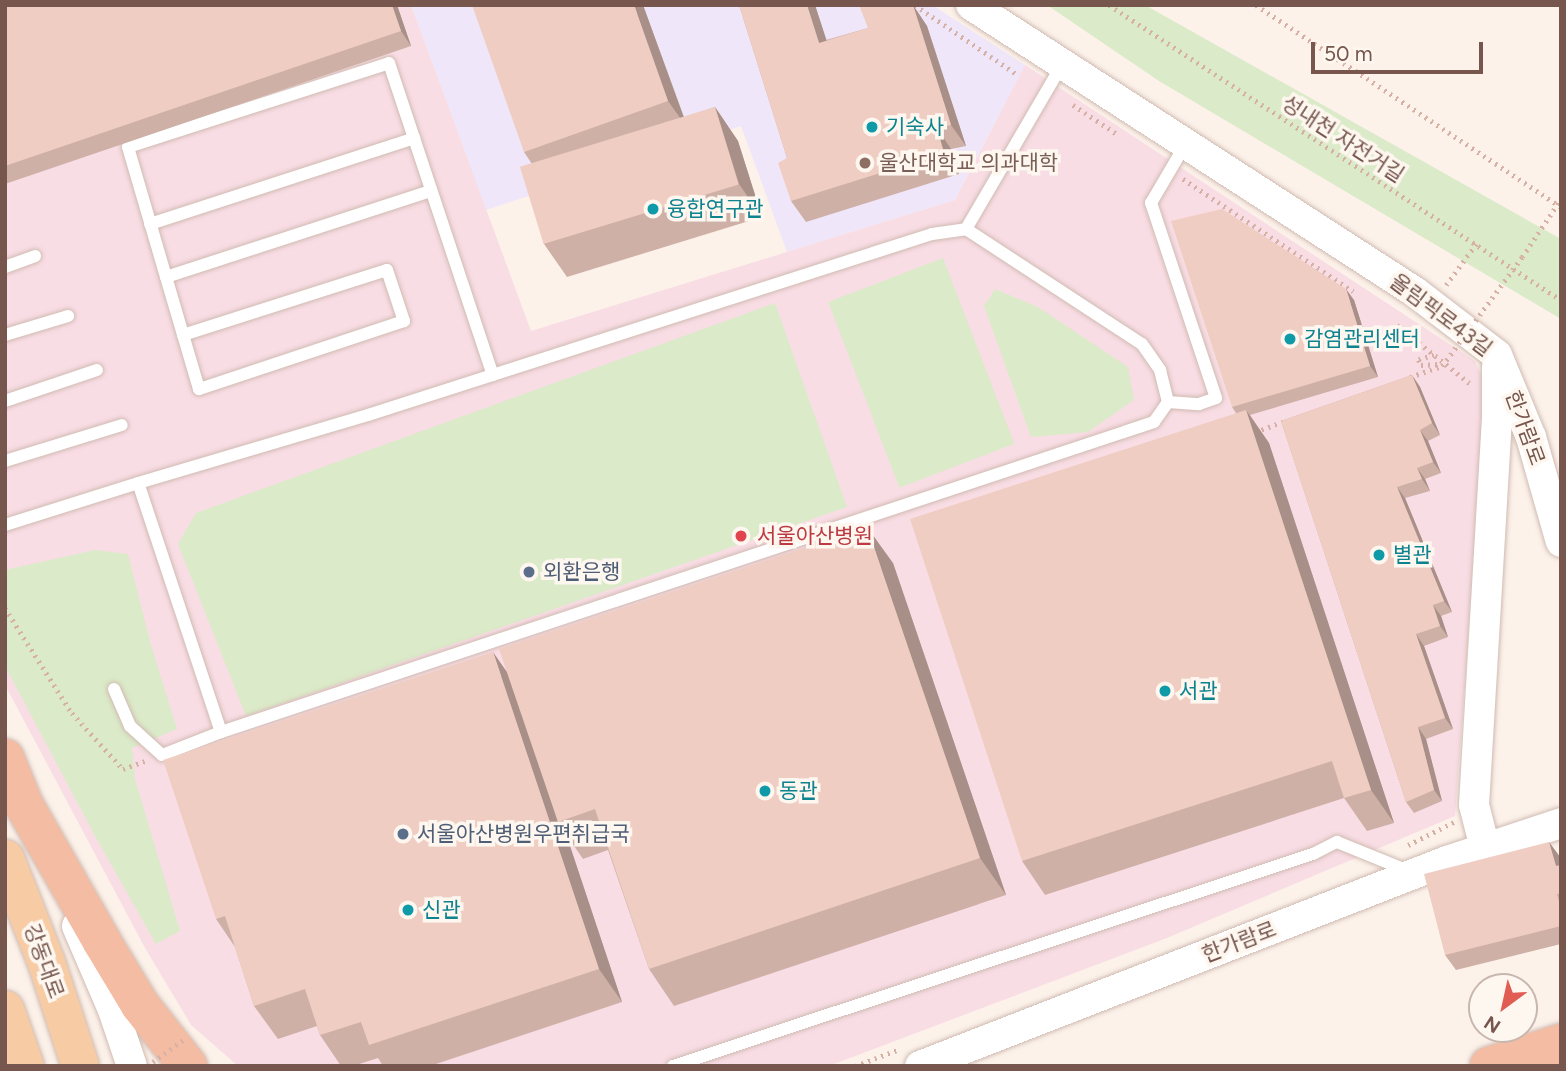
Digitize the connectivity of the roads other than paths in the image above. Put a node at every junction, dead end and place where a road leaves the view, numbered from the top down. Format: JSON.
{"nodes":[{"id":1,"x":971,"y":5,"type":"edge"},
{"id":2,"x":1062,"y":65,"type":"junction"},
{"id":3,"x":414,"y":138,"type":"junction"},
{"id":4,"x":1185,"y":145,"type":"junction"},
{"id":5,"x":431,"y":191,"type":"junction"},
{"id":6,"x":150,"y":224,"type":"junction"},
{"id":7,"x":966,"y":229,"type":"junction"},
{"id":8,"x":35,"y":256,"type":"dead end"},
{"id":9,"x":5,"y":267,"type":"edge"},
{"id":10,"x":166,"y":277,"type":"junction"},
{"id":11,"x":68,"y":316,"type":"dead end"},
{"id":12,"x":5,"y":335,"type":"edge"},
{"id":13,"x":183,"y":335,"type":"junction"},
{"id":14,"x":1497,"y":355,"type":"junction"},
{"id":15,"x":97,"y":370,"type":"dead end"},
{"id":16,"x":493,"y":375,"type":"junction"},
{"id":17,"x":5,"y":401,"type":"edge"},
{"id":18,"x":1168,"y":402,"type":"junction"},
{"id":19,"x":122,"y":425,"type":"dead end"},
{"id":20,"x":5,"y":461,"type":"edge"},
{"id":21,"x":138,"y":483,"type":"junction"},
{"id":22,"x":5,"y":525,"type":"edge"},
{"id":23,"x":1561,"y":542,"type":"edge"},
{"id":24,"x":114,"y":689,"type":"dead end"},
{"id":25,"x":221,"y":732,"type":"junction"},
{"id":26,"x":5,"y":758,"type":"edge"},
{"id":27,"x":24,"y":805,"type":"junction"},
{"id":28,"x":1561,"y":823,"type":"edge"},
{"id":29,"x":1485,"y":848,"type":"junction"},
{"id":30,"x":5,"y":858,"type":"edge"},
{"id":31,"x":1414,"y":873,"type":"junction"},
{"id":32,"x":5,"y":1009,"type":"edge"},
{"id":33,"x":1561,"y":1043,"type":"edge"},
{"id":34,"x":187,"y":1051,"type":"edge"},
{"id":35,"x":24,"y":1066,"type":"edge"},
{"id":36,"x":80,"y":1066,"type":"edge"},
{"id":37,"x":132,"y":1066,"type":"edge"},
{"id":38,"x":673,"y":1066,"type":"edge"},
{"id":39,"x":920,"y":1066,"type":"edge"},
{"id":40,"x":1489,"y":1066,"type":"edge"}],
"edges":[{"from":1,"to":2,"type":"street","name":"올림픽로43길"},
{"from":2,"to":4,"type":"street","name":"올림픽로43길"},
{"from":2,"to":7,"type":"lane"},
{"from":3,"to":5,"type":"lane"},
{"from":3,"to":6,"type":"lane"},
{"from":3,"to":6,"type":"lane"},
{"from":4,"to":14,"type":"street","name":"올림픽로43길"},
{"from":4,"to":18,"type":"lane"},
{"from":5,"to":10,"type":"lane"},
{"from":5,"to":16,"type":"lane"},
{"from":6,"to":10,"type":"lane"},
{"from":7,"to":16,"type":"lane"},
{"from":7,"to":18,"type":"lane"},
{"from":8,"to":9,"type":"lane"},
{"from":10,"to":13,"type":"lane"},
{"from":11,"to":12,"type":"lane"},
{"from":13,"to":13,"type":"lane"},
{"from":14,"to":23,"type":"street","name":"한가람로"},
{"from":14,"to":29,"type":"street","name":"올림픽로43길"},
{"from":15,"to":17,"type":"lane"},
{"from":16,"to":21,"type":"lane"},
{"from":18,"to":25,"type":"lane"},
{"from":19,"to":20,"type":"lane"},
{"from":21,"to":22,"type":"lane"},
{"from":21,"to":25,"type":"lane"},
{"from":24,"to":25,"type":"lane"},
{"from":26,"to":27,"type":"highway"},
{"from":27,"to":34,"type":"highway"},
{"from":27,"to":37,"type":"street"},
{"from":28,"to":29,"type":"street","name":"한가람로"},
{"from":29,"to":31,"type":"street","name":"한가람로"},
{"from":30,"to":36,"type":"main road","name":"강동대로"},
{"from":31,"to":38,"type":"lane"},
{"from":31,"to":39,"type":"street","name":"한가람로"},
{"from":32,"to":35,"type":"main road"},
{"from":33,"to":40,"type":"highway"}]}
